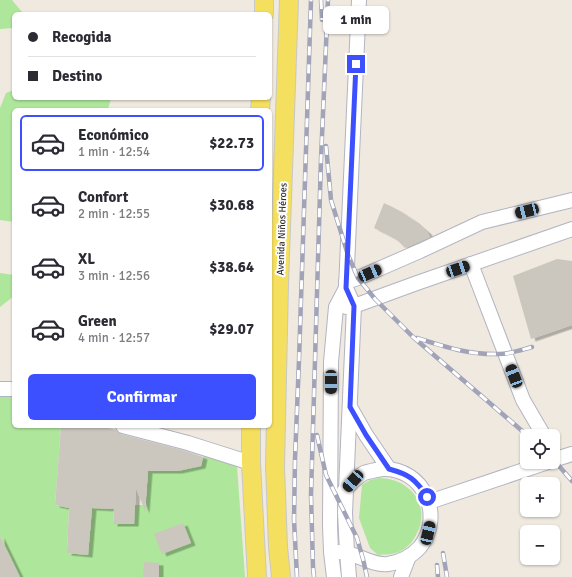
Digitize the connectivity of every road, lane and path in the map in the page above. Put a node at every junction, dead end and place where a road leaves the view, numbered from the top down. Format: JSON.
{"nodes":[{"id":1,"x":264,"y":0,"type":"edge"},
{"id":2,"x":289,"y":0,"type":"edge"},
{"id":3,"x":358,"y":0,"type":"edge"},
{"id":4,"x":264,"y":12,"type":"edge"},
{"id":5,"x":572,"y":200,"type":"edge"},
{"id":6,"x":572,"y":229,"type":"edge"},
{"id":7,"x":471,"y":264,"type":"junction"},
{"id":8,"x":346,"y":285,"type":"junction"},
{"id":9,"x":354,"y":306,"type":"junction"},
{"id":10,"x":336,"y":307,"type":"junction"},
{"id":11,"x":331,"y":382,"type":"junction"},
{"id":12,"x":0,"y":389,"type":"edge"},
{"id":13,"x":12,"y":389,"type":"edge"},
{"id":14,"x":350,"y":407,"type":"junction"},
{"id":15,"x":131,"y":428,"type":"edge"},
{"id":16,"x":251,"y":428,"type":"edge"},
{"id":17,"x":540,"y":429,"type":"edge"},
{"id":18,"x":572,"y":455,"type":"edge"},
{"id":19,"x":560,"y":457,"type":"edge"},
{"id":20,"x":251,"y":463,"type":"junction"},
{"id":21,"x":389,"y":469,"type":"junction"},
{"id":22,"x":522,"y":469,"type":"edge"},
{"id":23,"x":347,"y":488,"type":"junction"},
{"id":24,"x":429,"y":502,"type":"junction"},
{"id":25,"x":331,"y":507,"type":"junction"},
{"id":26,"x":331,"y":552,"type":"junction"},
{"id":27,"x":347,"y":552,"type":"junction"},
{"id":28,"x":409,"y":556,"type":"junction"},
{"id":29,"x":257,"y":577,"type":"edge"},
{"id":30,"x":281,"y":577,"type":"edge"},
{"id":31,"x":334,"y":577,"type":"edge"},
{"id":32,"x":349,"y":577,"type":"edge"},
{"id":33,"x":401,"y":577,"type":"edge"}],
"edges":[{"from":1,"to":4,"type":"main road"},
{"from":2,"to":30,"type":"main road","name":"Avenida Niños Héroes"},
{"from":3,"to":8,"type":"street"},
{"from":5,"to":8,"type":"street"},
{"from":6,"to":7,"type":"street"},
{"from":7,"to":9,"type":"street"},
{"from":7,"to":17,"type":"street"},
{"from":8,"to":9,"type":"street"},
{"from":8,"to":10,"type":"street"},
{"from":9,"to":10,"type":"street"},
{"from":9,"to":14,"type":"street"},
{"from":10,"to":11,"type":"street"},
{"from":11,"to":14,"type":"street"},
{"from":11,"to":25,"type":"street"},
{"from":12,"to":13,"type":"street"},
{"from":14,"to":21,"type":"street"},
{"from":14,"to":23,"type":"street"},
{"from":15,"to":20,"type":"street"},
{"from":16,"to":20,"type":"main road"},
{"from":18,"to":19,"type":"street"},
{"from":20,"to":29,"type":"main road"},
{"from":21,"to":23,"type":"street"},
{"from":21,"to":24,"type":"street"},
{"from":22,"to":24,"type":"street"},
{"from":23,"to":25,"type":"street"},
{"from":23,"to":27,"type":"street"},
{"from":24,"to":28,"type":"street"},
{"from":25,"to":26,"type":"street"},
{"from":26,"to":27,"type":"street"},
{"from":26,"to":31,"type":"street"},
{"from":27,"to":28,"type":"street"},
{"from":27,"to":32,"type":"street"},
{"from":28,"to":33,"type":"street"}]}
